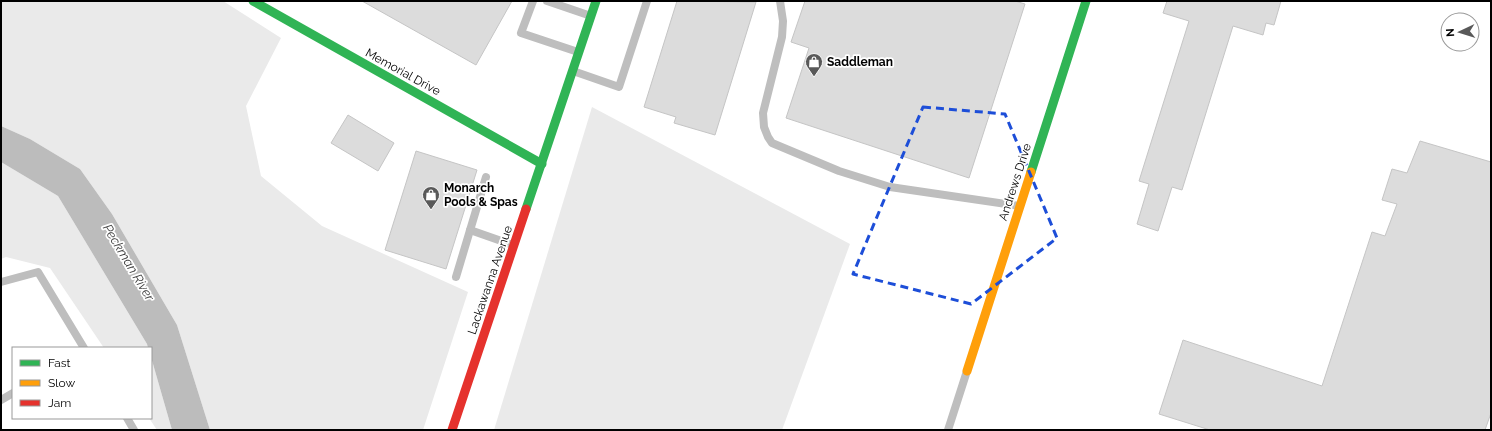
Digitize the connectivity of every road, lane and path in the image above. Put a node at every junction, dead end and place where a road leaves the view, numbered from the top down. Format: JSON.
{"nodes":[{"id":1,"x":253,"y":1,"type":"edge"},
{"id":2,"x":533,"y":1,"type":"edge"},
{"id":3,"x":547,"y":1,"type":"edge"},
{"id":4,"x":596,"y":1,"type":"edge"},
{"id":5,"x":647,"y":1,"type":"edge"},
{"id":6,"x":780,"y":1,"type":"edge"},
{"id":7,"x":1086,"y":1,"type":"edge"},
{"id":8,"x":591,"y":16,"type":"junction"},
{"id":9,"x":579,"y":53,"type":"junction"},
{"id":10,"x":573,"y":71,"type":"junction"},
{"id":11,"x":542,"y":164,"type":"junction"},
{"id":12,"x":486,"y":178,"type":"dead end"},
{"id":13,"x":1020,"y":206,"type":"junction"},
{"id":14,"x":470,"y":230,"type":"junction"},
{"id":15,"x":514,"y":245,"type":"junction"},
{"id":16,"x":456,"y":277,"type":"dead end"},
{"id":17,"x":1,"y":282,"type":"edge"},
{"id":18,"x":83,"y":347,"type":"edge"},
{"id":19,"x":967,"y":371,"type":"joint"},
{"id":20,"x":12,"y":394,"type":"edge"},
{"id":21,"x":1,"y":400,"type":"edge"},
{"id":22,"x":128,"y":419,"type":"edge"},
{"id":23,"x":134,"y":430,"type":"edge"},
{"id":24,"x":452,"y":430,"type":"edge"},
{"id":25,"x":948,"y":430,"type":"edge"}],
"edges":[{"from":1,"to":11,"type":"street","name":"Memorial Drive"},
{"from":2,"to":9,"type":"lane"},
{"from":3,"to":8,"type":"lane"},
{"from":4,"to":8,"type":"street","name":"Lackawanna Avenue"},
{"from":5,"to":10,"type":"lane"},
{"from":6,"to":13,"type":"lane"},
{"from":7,"to":13,"type":"street","name":"Andrews Drive"},
{"from":8,"to":9,"type":"street","name":"Lackawanna Avenue"},
{"from":9,"to":10,"type":"street","name":"Lackawanna Avenue"},
{"from":10,"to":11,"type":"street","name":"Lackawanna Avenue"},
{"from":11,"to":15,"type":"street","name":"Lackawanna Avenue"},
{"from":12,"to":14,"type":"lane"},
{"from":13,"to":19,"type":"street","name":"Andrews Drive"},
{"from":14,"to":15,"type":"lane"},
{"from":14,"to":16,"type":"lane"},
{"from":15,"to":24,"type":"street","name":"Lackawanna Avenue"},
{"from":17,"to":18,"type":"lane"},
{"from":19,"to":25,"type":"lane"},
{"from":20,"to":21,"type":"lane"},
{"from":22,"to":23,"type":"lane"}]}
